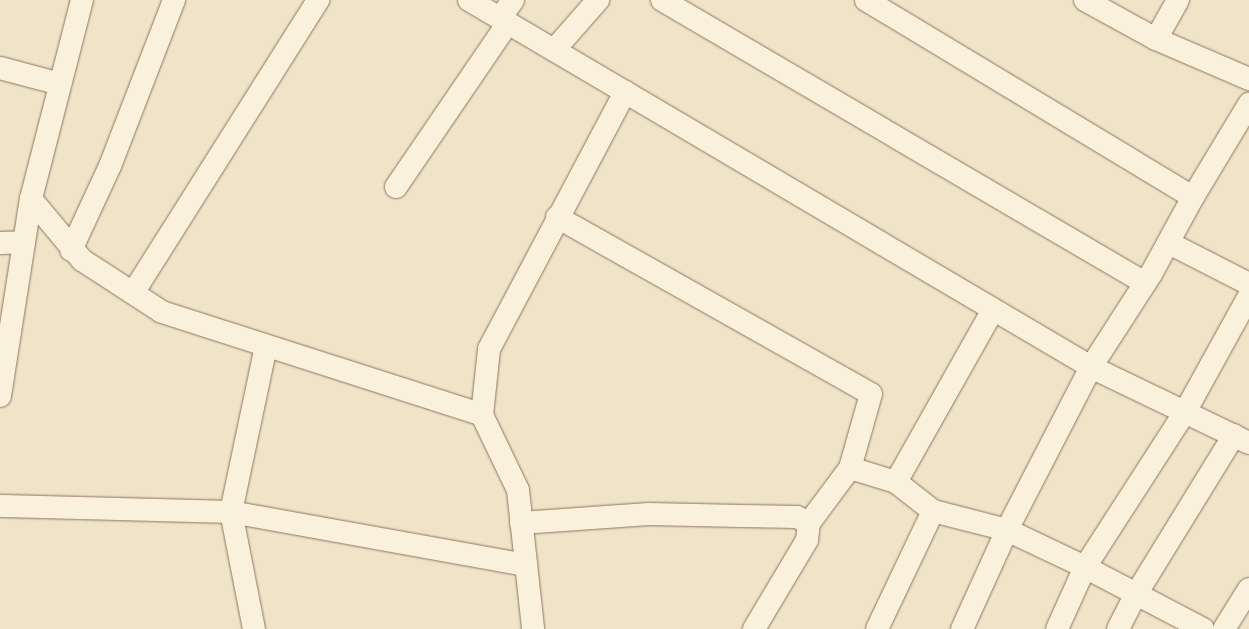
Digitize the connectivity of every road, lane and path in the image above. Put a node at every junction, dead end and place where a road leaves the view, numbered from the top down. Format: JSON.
{"nodes":[{"id":1,"x":82,"y":0,"type":"edge"},
{"id":2,"x":174,"y":0,"type":"edge"},
{"id":3,"x":318,"y":0,"type":"edge"},
{"id":4,"x":469,"y":0,"type":"edge"},
{"id":5,"x":513,"y":0,"type":"edge"},
{"id":6,"x":598,"y":0,"type":"edge"},
{"id":7,"x":662,"y":0,"type":"edge"},
{"id":8,"x":866,"y":0,"type":"edge"},
{"id":9,"x":1086,"y":0,"type":"edge"},
{"id":10,"x":1178,"y":0,"type":"edge"},
{"id":11,"x":504,"y":21,"type":"junction"},
{"id":12,"x":1156,"y":39,"type":"junction"},
{"id":13,"x":554,"y":50,"type":"junction"},
{"id":14,"x":0,"y":68,"type":"edge"},
{"id":15,"x":1249,"y":79,"type":"edge"},
{"id":16,"x":60,"y":84,"type":"junction"},
{"id":17,"x":625,"y":92,"type":"junction"},
{"id":18,"x":1249,"y":104,"type":"edge"},
{"id":19,"x":396,"y":187,"type":"dead end"},
{"id":20,"x":1193,"y":197,"type":"junction"},
{"id":21,"x":31,"y":199,"type":"junction"},
{"id":22,"x":557,"y":217,"type":"junction"},
{"id":23,"x":24,"y":242,"type":"junction"},
{"id":24,"x":0,"y":243,"type":"edge"},
{"id":25,"x":1169,"y":243,"type":"junction"},
{"id":26,"x":72,"y":250,"type":"junction"},
{"id":27,"x":1145,"y":283,"type":"junction"},
{"id":28,"x":1249,"y":284,"type":"edge"},
{"id":29,"x":133,"y":293,"type":"junction"},
{"id":30,"x":1249,"y":296,"type":"edge"},
{"id":31,"x":990,"y":316,"type":"dead end"},
{"id":32,"x":266,"y":346,"type":"junction"},
{"id":33,"x":1091,"y":367,"type":"junction"},
{"id":34,"x":0,"y":396,"type":"edge"},
{"id":35,"x":1185,"y":412,"type":"junction"},
{"id":36,"x":482,"y":415,"type":"junction"},
{"id":37,"x":1242,"y":439,"type":"edge"},
{"id":38,"x":850,"y":468,"type":"junction"},
{"id":39,"x":896,"y":482,"type":"junction"},
{"id":40,"x":0,"y":506,"type":"edge"},
{"id":41,"x":933,"y":511,"type":"junction"},
{"id":42,"x":232,"y":512,"type":"junction"},
{"id":43,"x":521,"y":523,"type":"junction"},
{"id":44,"x":809,"y":523,"type":"junction"},
{"id":45,"x":1008,"y":530,"type":"junction"},
{"id":46,"x":526,"y":565,"type":"junction"},
{"id":47,"x":1085,"y":567,"type":"junction"},
{"id":48,"x":1249,"y":589,"type":"edge"},
{"id":49,"x":1135,"y":596,"type":"junction"},
{"id":50,"x":254,"y":629,"type":"edge"},
{"id":51,"x":533,"y":629,"type":"edge"},
{"id":52,"x":754,"y":629,"type":"edge"},
{"id":53,"x":877,"y":629,"type":"edge"},
{"id":54,"x":962,"y":629,"type":"edge"},
{"id":55,"x":1057,"y":629,"type":"edge"},
{"id":56,"x":1118,"y":629,"type":"edge"},
{"id":57,"x":1203,"y":629,"type":"edge"},
{"id":58,"x":1224,"y":629,"type":"edge"}],
"edges":[{"from":1,"to":16,"type":"street"},
{"from":2,"to":26,"type":"street"},
{"from":3,"to":29,"type":"street"},
{"from":4,"to":11,"type":"street"},
{"from":5,"to":11,"type":"street"},
{"from":6,"to":13,"type":"street"},
{"from":7,"to":27,"type":"street"},
{"from":8,"to":20,"type":"street"},
{"from":9,"to":12,"type":"street"},
{"from":10,"to":12,"type":"street"},
{"from":11,"to":13,"type":"street"},
{"from":11,"to":19,"type":"street"},
{"from":12,"to":15,"type":"street"},
{"from":13,"to":17,"type":"street"},
{"from":14,"to":16,"type":"street"},
{"from":16,"to":21,"type":"street"},
{"from":17,"to":22,"type":"street"},
{"from":17,"to":33,"type":"street"},
{"from":18,"to":20,"type":"street"},
{"from":20,"to":25,"type":"street"},
{"from":21,"to":23,"type":"street"},
{"from":21,"to":26,"type":"street"},
{"from":22,"to":36,"type":"street"},
{"from":22,"to":38,"type":"street"},
{"from":23,"to":24,"type":"street"},
{"from":23,"to":34,"type":"street"},
{"from":25,"to":27,"type":"street"},
{"from":25,"to":28,"type":"street"},
{"from":26,"to":29,"type":"street"},
{"from":27,"to":33,"type":"street"},
{"from":29,"to":32,"type":"street"},
{"from":30,"to":35,"type":"street"},
{"from":31,"to":39,"type":"street"},
{"from":32,"to":36,"type":"street"},
{"from":32,"to":42,"type":"street"},
{"from":33,"to":35,"type":"street"},
{"from":33,"to":45,"type":"street"},
{"from":35,"to":37,"type":"street"},
{"from":35,"to":47,"type":"street"},
{"from":36,"to":43,"type":"street"},
{"from":37,"to":49,"type":"street"},
{"from":38,"to":39,"type":"street"},
{"from":38,"to":44,"type":"street"},
{"from":39,"to":41,"type":"street"},
{"from":40,"to":42,"type":"street"},
{"from":41,"to":45,"type":"street"},
{"from":41,"to":53,"type":"street"},
{"from":42,"to":46,"type":"street"},
{"from":42,"to":50,"type":"street"},
{"from":43,"to":44,"type":"street"},
{"from":43,"to":46,"type":"street"},
{"from":44,"to":52,"type":"street"},
{"from":45,"to":47,"type":"street"},
{"from":45,"to":54,"type":"street"},
{"from":46,"to":51,"type":"street"},
{"from":47,"to":49,"type":"street"},
{"from":47,"to":55,"type":"street"},
{"from":48,"to":58,"type":"street"},
{"from":49,"to":56,"type":"street"},
{"from":49,"to":57,"type":"street"}]}
